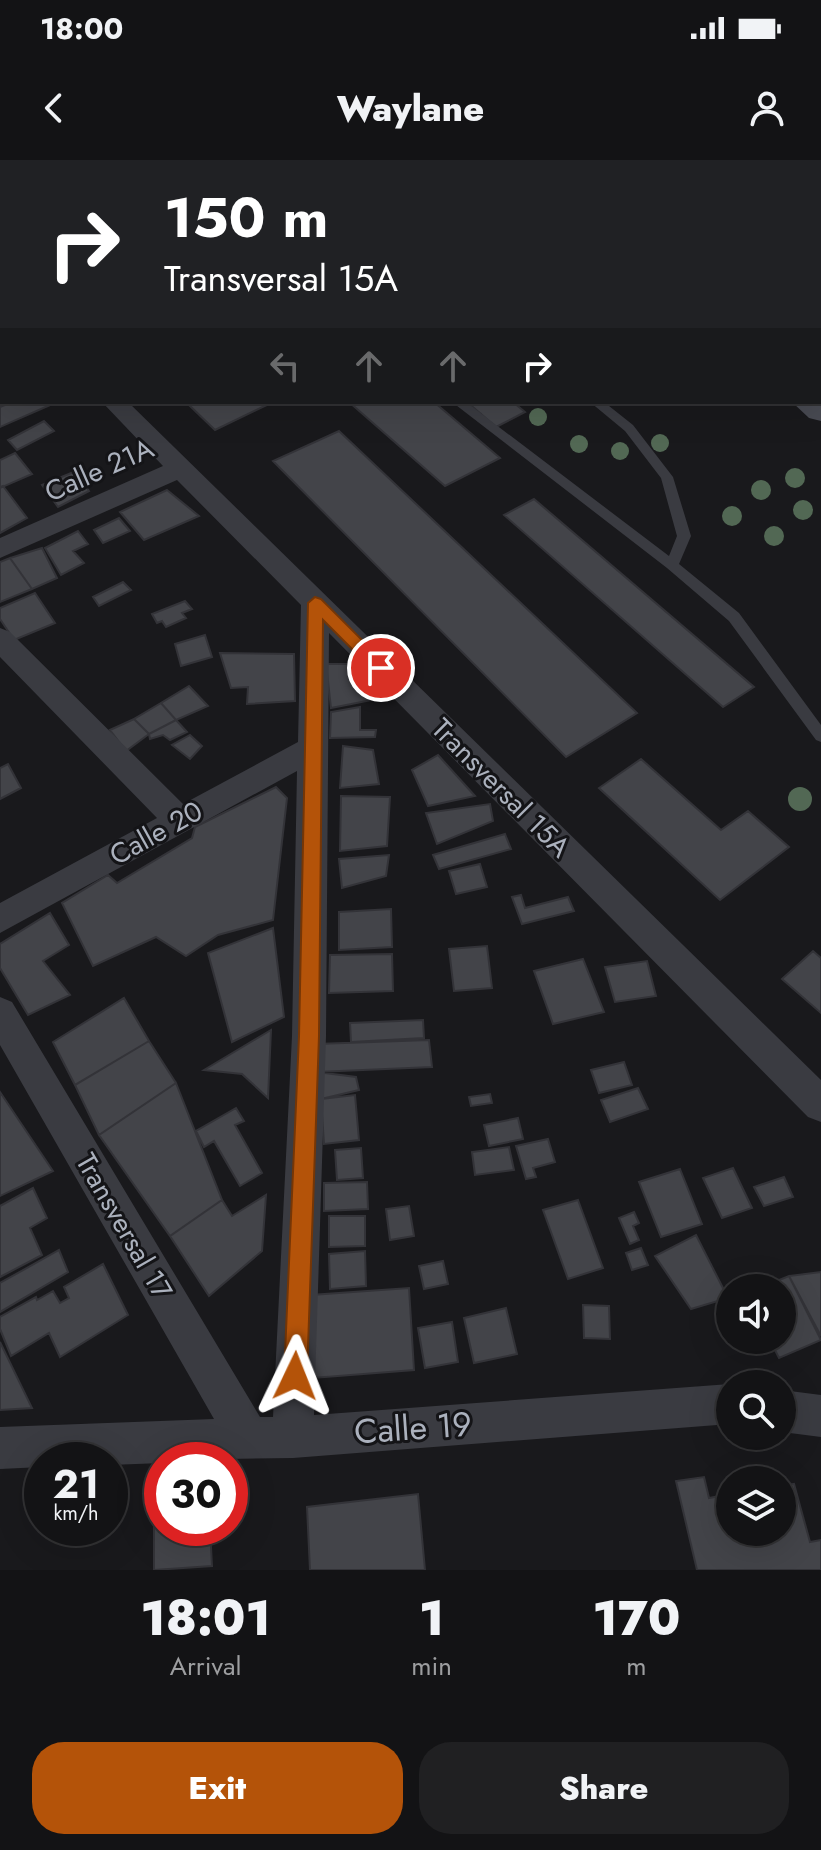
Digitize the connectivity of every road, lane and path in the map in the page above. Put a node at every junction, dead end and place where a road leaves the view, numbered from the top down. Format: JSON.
{"nodes":[{"id":1,"x":116,"y":404,"type":"edge"},
{"id":2,"x":461,"y":404,"type":"edge"},
{"id":3,"x":599,"y":404,"type":"edge"},
{"id":4,"x":180,"y":468,"type":"junction"},
{"id":5,"x":0,"y":549,"type":"edge"},
{"id":6,"x":672,"y":565,"type":"junction"},
{"id":7,"x":315,"y":603,"type":"junction"},
{"id":8,"x":0,"y":639,"type":"edge"},
{"id":9,"x":821,"y":736,"type":"edge"},
{"id":10,"x":313,"y":748,"type":"junction"},
{"id":11,"x":179,"y":820,"type":"junction"},
{"id":12,"x":0,"y":919,"type":"edge"},
{"id":13,"x":0,"y":1013,"type":"edge"},
{"id":14,"x":821,"y":1105,"type":"edge"},
{"id":15,"x":716,"y":1405,"type":"edge"},
{"id":16,"x":796,"y":1413,"type":"edge"},
{"id":17,"x":821,"y":1416,"type":"edge"},
{"id":18,"x":293,"y":1437,"type":"junction"},
{"id":19,"x":249,"y":1439,"type":"junction"},
{"id":20,"x":0,"y":1448,"type":"edge"}],
"edges":[{"from":1,"to":4,"type":"street","name":"Transversal 15A"},
{"from":2,"to":6,"type":"lane"},
{"from":3,"to":6,"type":"lane"},
{"from":4,"to":5,"type":"street","name":"Calle 21A"},
{"from":4,"to":7,"type":"street","name":"Transversal 15A"},
{"from":6,"to":9,"type":"lane"},
{"from":7,"to":10,"type":"street"},
{"from":7,"to":14,"type":"street","name":"Transversal 15A"},
{"from":8,"to":11,"type":"street"},
{"from":10,"to":11,"type":"street","name":"Calle 20"},
{"from":10,"to":18,"type":"street"},
{"from":11,"to":12,"type":"street","name":"Calle 20"},
{"from":13,"to":19,"type":"street","name":"Transversal 17"},
{"from":15,"to":18,"type":"street","name":"Calle 19"},
{"from":16,"to":17,"type":"street"},
{"from":18,"to":19,"type":"street","name":"Calle 19"},
{"from":19,"to":20,"type":"street","name":"Calle 19"}]}
